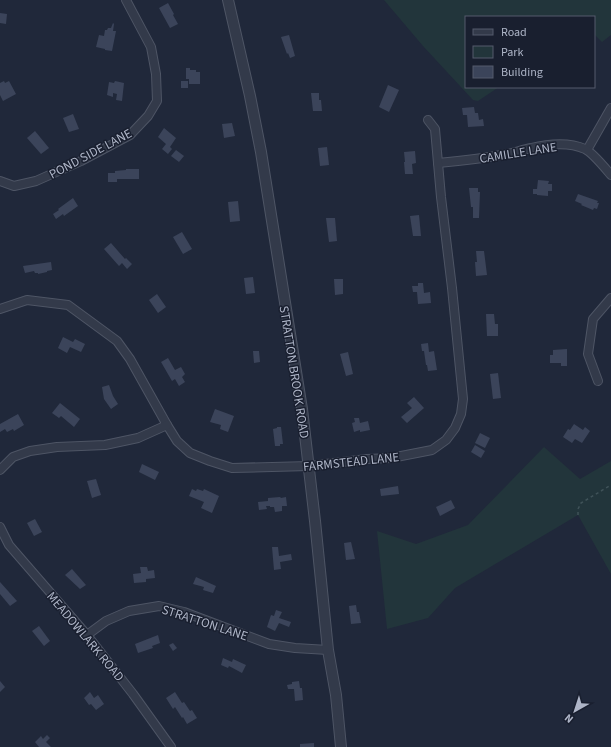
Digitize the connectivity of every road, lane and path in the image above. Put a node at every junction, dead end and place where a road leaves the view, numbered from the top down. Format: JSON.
{"nodes":[{"id":1,"x":126,"y":0,"type":"edge"},
{"id":2,"x":228,"y":0,"type":"edge"},
{"id":3,"x":611,"y":108,"type":"edge"},
{"id":4,"x":428,"y":120,"type":"dead end"},
{"id":5,"x":587,"y":150,"type":"junction"},
{"id":6,"x":438,"y":163,"type":"junction"},
{"id":7,"x":611,"y":175,"type":"edge"},
{"id":8,"x":0,"y":181,"type":"edge"},
{"id":9,"x":611,"y":298,"type":"edge"},
{"id":10,"x":0,"y":309,"type":"edge"},
{"id":11,"x":598,"y":381,"type":"dead end"},
{"id":12,"x":167,"y":425,"type":"junction"},
{"id":13,"x":309,"y":466,"type":"junction"},
{"id":14,"x":0,"y":470,"type":"edge"},
{"id":15,"x":611,"y":485,"type":"edge"},
{"id":16,"x":578,"y":514,"type":"dead end"},
{"id":17,"x":0,"y":527,"type":"edge"},
{"id":18,"x":87,"y":635,"type":"junction"},
{"id":19,"x":328,"y":650,"type":"junction"},
{"id":20,"x":171,"y":747,"type":"edge"},
{"id":21,"x":341,"y":747,"type":"edge"}],
"edges":[{"from":1,"to":8,"type":"street","name":"POND SIDE LANE"},
{"from":2,"to":13,"type":"street","name":"STRATTON BROOK ROAD"},
{"from":3,"to":5,"type":"street"},
{"from":4,"to":6,"type":"street","name":"FARMSTEAD LANE"},
{"from":5,"to":6,"type":"street","name":"CAMILLE LANE"},
{"from":5,"to":7,"type":"street"},
{"from":6,"to":13,"type":"street","name":"FARMSTEAD LANE"},
{"from":9,"to":11,"type":"street"},
{"from":10,"to":12,"type":"street","name":"FARMSTEAD LANE"},
{"from":12,"to":13,"type":"street","name":"FARMSTEAD LANE"},
{"from":12,"to":14,"type":"street"},
{"from":13,"to":19,"type":"street","name":"STRATTON BROOK ROAD"},
{"from":15,"to":16,"type":"path"},
{"from":17,"to":18,"type":"street","name":"MEADOWLARK ROAD"},
{"from":18,"to":19,"type":"street","name":"STRATTON LANE"},
{"from":18,"to":20,"type":"street","name":"MEADOWLARK ROAD"},
{"from":19,"to":21,"type":"street","name":"STRATTON BROOK ROAD"}]}
